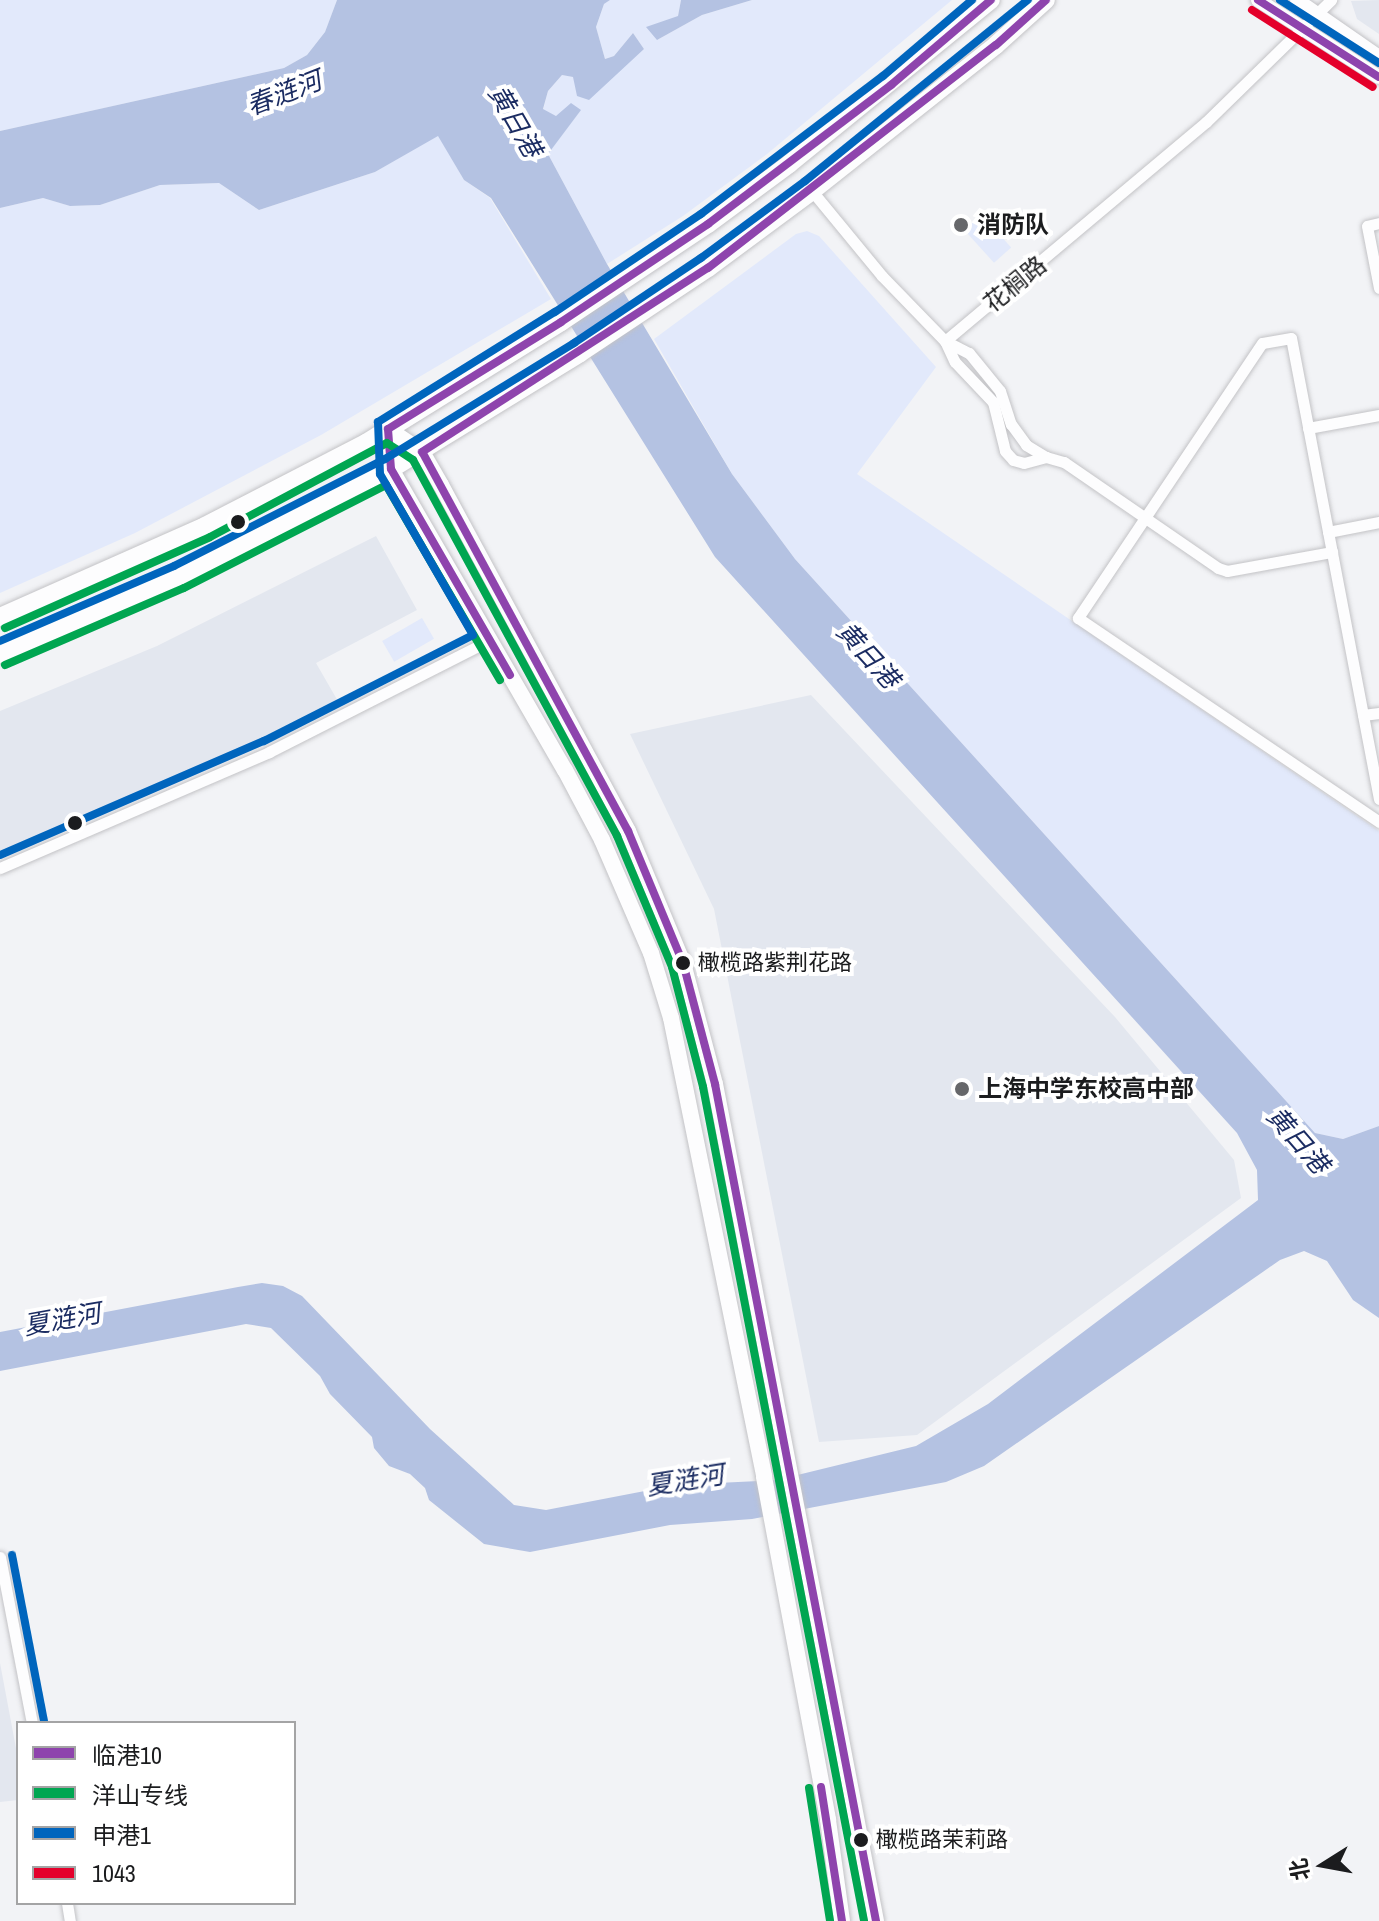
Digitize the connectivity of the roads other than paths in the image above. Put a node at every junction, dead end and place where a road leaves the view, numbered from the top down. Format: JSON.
{"nodes":[{"id":1,"x":991,"y":0,"type":"edge"},
{"id":2,"x":1046,"y":0,"type":"edge"},
{"id":3,"x":1258,"y":0,"type":"edge"},
{"id":4,"x":1297,"y":0,"type":"edge"},
{"id":5,"x":1331,"y":0,"type":"edge"},
{"id":6,"x":1318,"y":14,"type":"junction"},
{"id":7,"x":1304,"y":28,"type":"junction"},
{"id":8,"x":1379,"y":57,"type":"edge"},
{"id":9,"x":1379,"y":77,"type":"edge"},
{"id":10,"x":812,"y":191,"type":"junction"},
{"id":11,"x":1379,"y":223,"type":"edge"},
{"id":12,"x":1379,"y":288,"type":"edge"},
{"id":13,"x":945,"y":341,"type":"junction"},
{"id":14,"x":1379,"y":415,"type":"edge"},
{"id":15,"x":1308,"y":428,"type":"junction"},
{"id":16,"x":388,"y":429,"type":"junction"},
{"id":17,"x":422,"y":452,"type":"junction"},
{"id":18,"x":1046,"y":457,"type":"junction"},
{"id":19,"x":391,"y":469,"type":"junction"},
{"id":20,"x":1144,"y":519,"type":"junction"},
{"id":21,"x":1379,"y":522,"type":"edge"},
{"id":22,"x":1328,"y":532,"type":"junction"},
{"id":23,"x":1332,"y":552,"type":"junction"},
{"id":24,"x":0,"y":617,"type":"edge"},
{"id":25,"x":490,"y":640,"type":"junction"},
{"id":26,"x":0,"y":654,"type":"edge"},
{"id":27,"x":1379,"y":713,"type":"edge"},
{"id":28,"x":1363,"y":715,"type":"junction"},
{"id":29,"x":1379,"y":799,"type":"edge"},
{"id":30,"x":1377,"y":817,"type":"edge"},
{"id":31,"x":0,"y":868,"type":"edge"},
{"id":32,"x":0,"y":1557,"type":"edge"},
{"id":33,"x":32,"y":1721,"type":"edge"},
{"id":34,"x":842,"y":1921,"type":"edge"},
{"id":35,"x":876,"y":1921,"type":"edge"}],
"edges":[{"from":1,"to":16,"type":"main road"},
{"from":2,"to":10,"type":"main road"},
{"from":3,"to":7,"type":"street"},
{"from":4,"to":6,"type":"street"},
{"from":5,"to":6,"type":"street","name":"花榈路"},
{"from":6,"to":7,"type":"street","name":"花榈路"},
{"from":6,"to":8,"type":"street"},
{"from":7,"to":9,"type":"street"},
{"from":7,"to":13,"type":"street","name":"花榈路"},
{"from":10,"to":13,"type":"street"},
{"from":10,"to":17,"type":"main road"},
{"from":11,"to":12,"type":"street"},
{"from":13,"to":18,"type":"street"},
{"from":13,"to":18,"type":"street"},
{"from":14,"to":15,"type":"street"},
{"from":15,"to":20,"type":"street"},
{"from":15,"to":22,"type":"street"},
{"from":16,"to":17,"type":"main road"},
{"from":16,"to":19,"type":"main road"},
{"from":16,"to":24,"type":"main road"},
{"from":17,"to":19,"type":"main road"},
{"from":17,"to":35,"type":"main road"},
{"from":18,"to":20,"type":"street"},
{"from":19,"to":25,"type":"main road"},
{"from":19,"to":26,"type":"main road"},
{"from":20,"to":23,"type":"street"},
{"from":20,"to":30,"type":"street"},
{"from":21,"to":22,"type":"street"},
{"from":22,"to":23,"type":"street"},
{"from":23,"to":28,"type":"street"},
{"from":25,"to":31,"type":"street"},
{"from":25,"to":34,"type":"main road"},
{"from":27,"to":28,"type":"street"},
{"from":28,"to":29,"type":"street"},
{"from":32,"to":33,"type":"street"}]}
